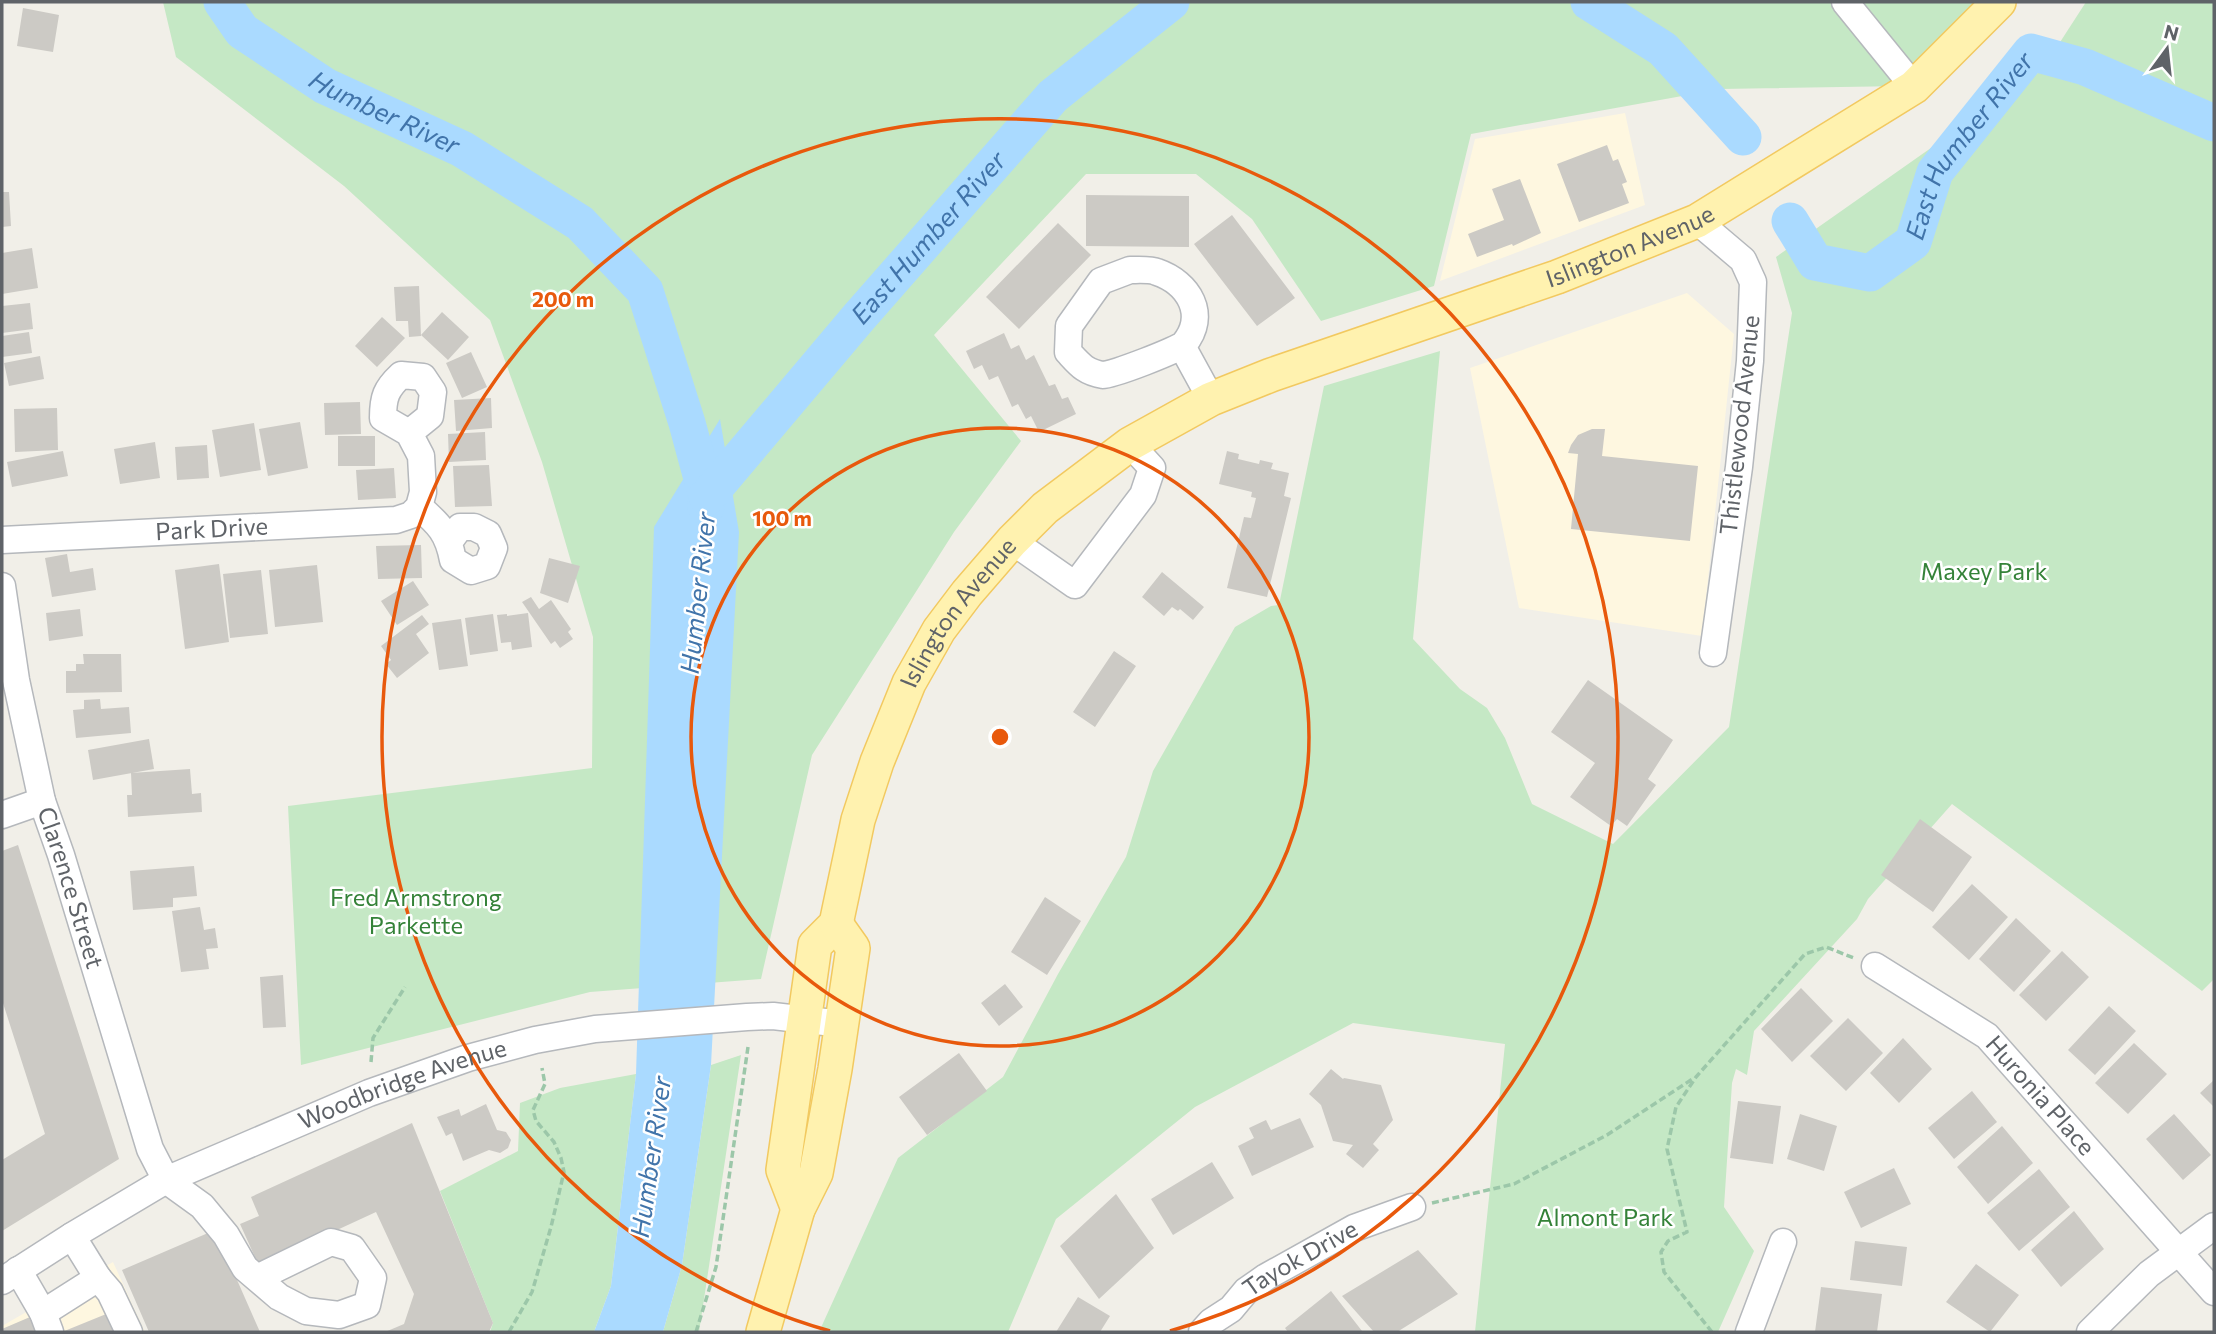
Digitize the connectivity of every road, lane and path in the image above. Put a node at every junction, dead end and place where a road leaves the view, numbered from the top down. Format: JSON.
{"nodes":[{"id":1,"x":1845,"y":2,"type":"edge"},
{"id":2,"x":1999,"y":2,"type":"edge"},
{"id":3,"x":1913,"y":87,"type":"junction"},
{"id":4,"x":1697,"y":220,"type":"junction"},
{"id":5,"x":1182,"y":346,"type":"junction"},
{"id":6,"x":1211,"y":399,"type":"junction"},
{"id":7,"x":409,"y":433,"type":"dead end"},
{"id":8,"x":1130,"y":443,"type":"junction"},
{"id":9,"x":419,"y":507,"type":"junction"},
{"id":10,"x":2,"y":540,"type":"edge"},
{"id":11,"x":1012,"y":541,"type":"junction"},
{"id":12,"x":449,"y":542,"type":"dead end"},
{"id":13,"x":2,"y":586,"type":"edge"},
{"id":14,"x":1713,"y":653,"type":"dead end"},
{"id":15,"x":9,"y":680,"type":"edge"},
{"id":16,"x":42,"y":801,"type":"junction"},
{"id":17,"x":2,"y":815,"type":"edge"},
{"id":18,"x":836,"y":923,"type":"junction"},
{"id":19,"x":1875,"y":966,"type":"joint"},
{"id":20,"x":405,"y":987,"type":"dead end"},
{"id":21,"x":803,"y":1020,"type":"junction"},
{"id":22,"x":842,"y":1024,"type":"junction"},
{"id":23,"x":748,"y":1047,"type":"dead end"},
{"id":24,"x":371,"y":1062,"type":"dead end"},
{"id":25,"x":542,"y":1068,"type":"dead end"},
{"id":26,"x":1696,"y":1076,"type":"junction"},
{"id":27,"x":166,"y":1180,"type":"junction"},
{"id":28,"x":1412,"y":1207,"type":"joint"},
{"id":29,"x":798,"y":1209,"type":"junction"},
{"id":30,"x":2214,"y":1226,"type":"edge"},
{"id":31,"x":72,"y":1236,"type":"junction"},
{"id":32,"x":1783,"y":1242,"type":"dead end"},
{"id":33,"x":2179,"y":1253,"type":"junction"},
{"id":34,"x":7,"y":1276,"type":"edge"},
{"id":35,"x":98,"y":1278,"type":"junction"},
{"id":36,"x":257,"y":1278,"type":"dead end"},
{"id":37,"x":2214,"y":1292,"type":"edge"},
{"id":38,"x":46,"y":1323,"type":"edge"},
{"id":39,"x":129,"y":1332,"type":"edge"},
{"id":40,"x":509,"y":1332,"type":"edge"},
{"id":41,"x":696,"y":1332,"type":"edge"},
{"id":42,"x":763,"y":1332,"type":"edge"},
{"id":43,"x":1202,"y":1332,"type":"edge"},
{"id":44,"x":1712,"y":1332,"type":"edge"},
{"id":45,"x":1749,"y":1332,"type":"edge"},
{"id":46,"x":2091,"y":1332,"type":"edge"}],
"edges":[{"from":1,"to":3,"type":"street"},
{"from":2,"to":3,"type":"main road","name":"Islington Avenue"},
{"from":3,"to":4,"type":"main road","name":"Islington Avenue"},
{"from":4,"to":6,"type":"main road","name":"Islington Avenue"},
{"from":4,"to":14,"type":"street","name":"Thistlewood Avenue"},
{"from":5,"to":5,"type":"street"},
{"from":5,"to":6,"type":"street"},
{"from":6,"to":8,"type":"main road","name":"Islington Avenue"},
{"from":7,"to":9,"type":"street"},
{"from":8,"to":11,"type":"main road","name":"Islington Avenue"},
{"from":8,"to":11,"type":"street"},
{"from":9,"to":10,"type":"street","name":"Park Drive"},
{"from":9,"to":12,"type":"street"},
{"from":11,"to":18,"type":"main road","name":"Islington Avenue"},
{"from":13,"to":15,"type":"street","name":"Clarence Street"},
{"from":15,"to":16,"type":"street","name":"Clarence Street"},
{"from":16,"to":17,"type":"street"},
{"from":16,"to":27,"type":"street","name":"Clarence Street"},
{"from":18,"to":21,"type":"main road","name":"Islington Avenue"},
{"from":18,"to":22,"type":"main road"},
{"from":19,"to":26,"type":"path"},
{"from":19,"to":33,"type":"street","name":"Huronia Place"},
{"from":20,"to":24,"type":"path"},
{"from":21,"to":22,"type":"street","name":"Woodbridge Avenue"},
{"from":21,"to":27,"type":"street","name":"Woodbridge Avenue"},
{"from":21,"to":29,"type":"main road","name":"Islington Avenue"},
{"from":22,"to":29,"type":"main road"},
{"from":23,"to":41,"type":"path"},
{"from":25,"to":40,"type":"path"},
{"from":26,"to":28,"type":"path"},
{"from":26,"to":44,"type":"path"},
{"from":27,"to":31,"type":"street","name":"Woodbridge Avenue"},
{"from":27,"to":36,"type":"street"},
{"from":28,"to":43,"type":"street","name":"Tayok Drive"},
{"from":29,"to":42,"type":"main road"},
{"from":30,"to":33,"type":"street"},
{"from":31,"to":34,"type":"street","name":"Woodbridge Avenue"},
{"from":31,"to":35,"type":"street"},
{"from":32,"to":45,"type":"street"},
{"from":33,"to":37,"type":"street","name":"Huronia Place"},
{"from":33,"to":46,"type":"street"},
{"from":34,"to":38,"type":"street"},
{"from":35,"to":38,"type":"street"},
{"from":35,"to":39,"type":"street"}]}
